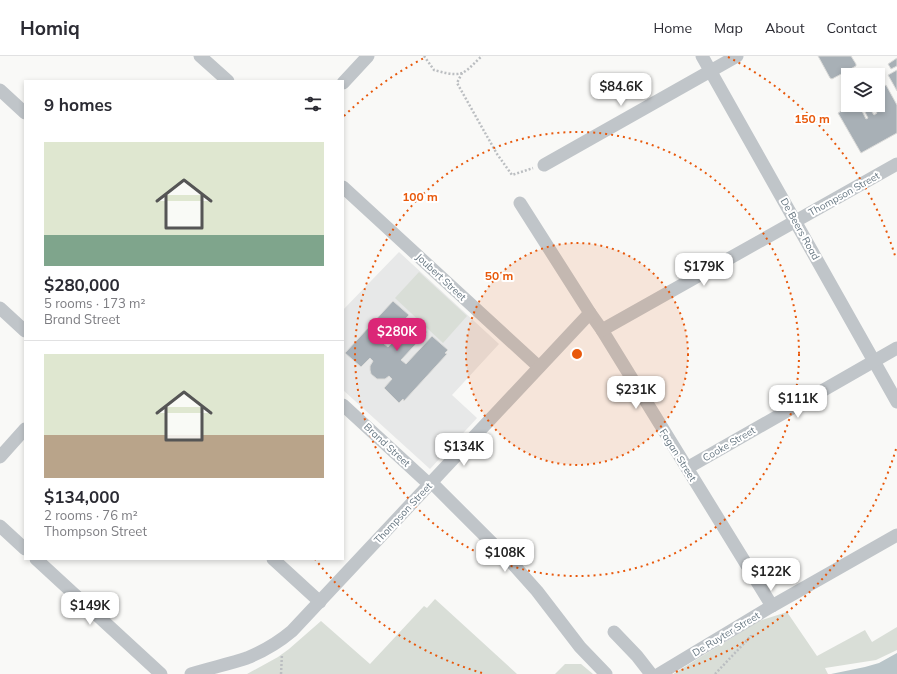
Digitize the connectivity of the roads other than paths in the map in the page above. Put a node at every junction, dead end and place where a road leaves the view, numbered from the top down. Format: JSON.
{"nodes":[{"id":1,"x":200,"y":56,"type":"edge"},
{"id":2,"x":368,"y":56,"type":"edge"},
{"id":3,"x":702,"y":56,"type":"edge"},
{"id":4,"x":737,"y":56,"type":"edge"},
{"id":5,"x":710,"y":71,"type":"junction"},
{"id":6,"x":227,"y":80,"type":"edge"},
{"id":7,"x":344,"y":82,"type":"edge"},
{"id":8,"x":0,"y":90,"type":"edge"},
{"id":9,"x":24,"y":112,"type":"edge"},
{"id":10,"x":897,"y":164,"type":"edge"},
{"id":11,"x":544,"y":165,"type":"road end"},
{"id":12,"x":344,"y":188,"type":"edge"},
{"id":13,"x":520,"y":203,"type":"dead end"},
{"id":14,"x":795,"y":221,"type":"junction"},
{"id":15,"x":0,"y":308,"type":"edge"},
{"id":16,"x":590,"y":314,"type":"junction"},
{"id":17,"x":24,"y":330,"type":"edge"},
{"id":18,"x":602,"y":330,"type":"junction"},
{"id":19,"x":897,"y":348,"type":"edge"},
{"id":20,"x":874,"y":361,"type":"junction"},
{"id":21,"x":539,"y":367,"type":"junction"},
{"id":22,"x":897,"y":402,"type":"edge"},
{"id":23,"x":344,"y":406,"type":"edge"},
{"id":24,"x":24,"y":430,"type":"edge"},
{"id":25,"x":0,"y":457,"type":"edge"},
{"id":26,"x":687,"y":468,"type":"junction"},
{"id":27,"x":431,"y":484,"type":"junction"},
{"id":28,"x":0,"y":526,"type":"edge"},
{"id":29,"x":897,"y":535,"type":"edge"},
{"id":30,"x":24,"y":548,"type":"edge"},
{"id":31,"x":37,"y":560,"type":"edge"},
{"id":32,"x":274,"y":560,"type":"edge"},
{"id":33,"x":320,"y":602,"type":"junction"},
{"id":34,"x":772,"y":606,"type":"junction"},
{"id":35,"x":614,"y":632,"type":"dead end"},
{"id":36,"x":161,"y":674,"type":"edge"},
{"id":37,"x":191,"y":674,"type":"edge"},
{"id":38,"x":606,"y":674,"type":"edge"},
{"id":39,"x":651,"y":674,"type":"edge"},
{"id":40,"x":659,"y":674,"type":"edge"}],
"edges":[{"from":1,"to":6,"type":"street"},
{"from":2,"to":7,"type":"street"},
{"from":3,"to":5,"type":"street","name":"De Beers Road"},
{"from":4,"to":5,"type":"street"},
{"from":5,"to":11,"type":"street"},
{"from":5,"to":14,"type":"street","name":"De Beers Road"},
{"from":8,"to":9,"type":"street"},
{"from":10,"to":14,"type":"street","name":"Thompson Street"},
{"from":12,"to":21,"type":"street","name":"Joubert Street"},
{"from":13,"to":16,"type":"street","name":"Fagan Street"},
{"from":14,"to":18,"type":"street","name":"Thompson Street"},
{"from":14,"to":20,"type":"street","name":"De Beers Road"},
{"from":15,"to":17,"type":"street"},
{"from":16,"to":18,"type":"street","name":"Fagan Street"},
{"from":16,"to":21,"type":"street","name":"Thompson Street"},
{"from":18,"to":26,"type":"street","name":"Fagan Street"},
{"from":19,"to":20,"type":"street","name":"Cooke Street"},
{"from":20,"to":22,"type":"street","name":"De Beers Road"},
{"from":20,"to":26,"type":"street","name":"Cooke Street"},
{"from":21,"to":27,"type":"street","name":"Thompson Street"},
{"from":23,"to":27,"type":"street","name":"Brand Street"},
{"from":24,"to":25,"type":"street"},
{"from":26,"to":34,"type":"street","name":"Fagan Street"},
{"from":27,"to":33,"type":"street","name":"Thompson Street"},
{"from":27,"to":38,"type":"street","name":"Brand Street"},
{"from":28,"to":30,"type":"street"},
{"from":29,"to":34,"type":"street","name":"De Ruyter Street"},
{"from":31,"to":36,"type":"street"},
{"from":32,"to":33,"type":"street"},
{"from":33,"to":37,"type":"street","name":"Thompson Street"},
{"from":34,"to":40,"type":"street","name":"De Ruyter Street"},
{"from":35,"to":39,"type":"street"}]}
